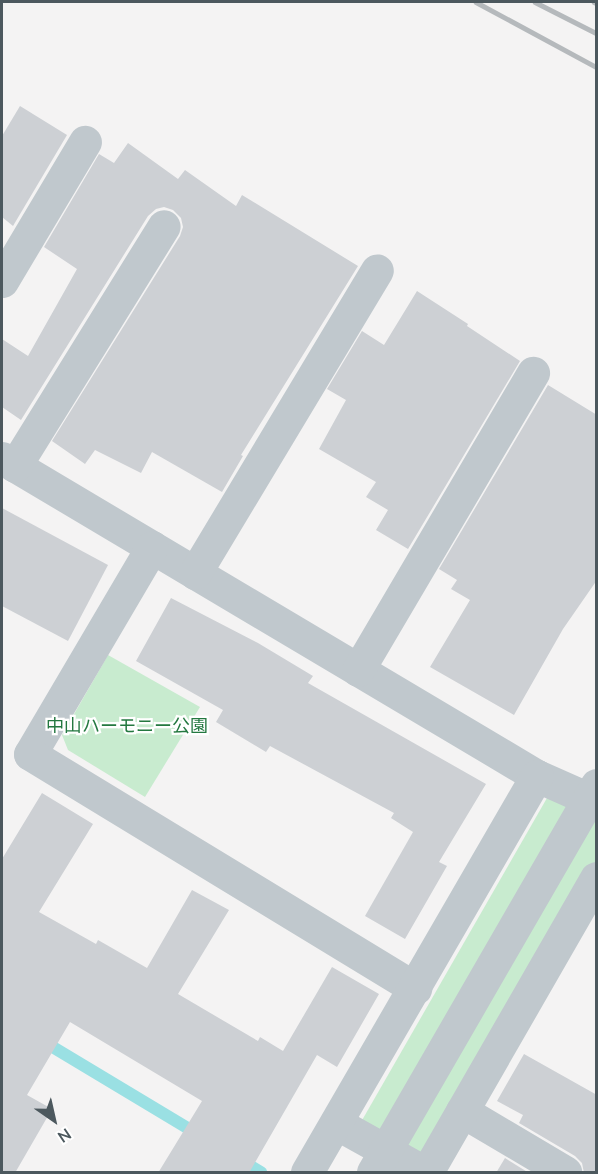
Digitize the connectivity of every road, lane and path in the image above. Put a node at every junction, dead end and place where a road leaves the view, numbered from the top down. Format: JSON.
{"nodes":[{"id":1,"x":85,"y":142,"type":"dead end"},
{"id":2,"x":164,"y":226,"type":"dead end"},
{"id":3,"x":377,"y":270,"type":"dead end"},
{"id":4,"x":2,"y":281,"type":"edge"},
{"id":5,"x":534,"y":373,"type":"dead end"},
{"id":6,"x":8,"y":462,"type":"edge"},
{"id":7,"x":152,"y":547,"type":"junction"},
{"id":8,"x":195,"y":573,"type":"junction"},
{"id":9,"x":358,"y":670,"type":"junction"},
{"id":10,"x":537,"y":776,"type":"junction"},
{"id":11,"x":597,"y":786,"type":"edge"},
{"id":12,"x":597,"y":802,"type":"edge"},
{"id":13,"x":597,"y":878,"type":"edge"},
{"id":14,"x":415,"y":988,"type":"junction"},
{"id":15,"x":462,"y":1112,"type":"junction"},
{"id":16,"x":336,"y":1123,"type":"junction"},
{"id":17,"x":308,"y":1173,"type":"edge"},
{"id":18,"x":373,"y":1173,"type":"edge"},
{"id":19,"x":425,"y":1173,"type":"edge"},
{"id":20,"x":565,"y":1173,"type":"edge"}],
"edges":[{"from":1,"to":4,"type":"street"},
{"from":2,"to":6,"type":"street"},
{"from":3,"to":8,"type":"street"},
{"from":5,"to":9,"type":"street"},
{"from":6,"to":7,"type":"street"},
{"from":7,"to":8,"type":"street"},
{"from":7,"to":14,"type":"street"},
{"from":8,"to":9,"type":"street"},
{"from":9,"to":10,"type":"street"},
{"from":10,"to":12,"type":"street"},
{"from":10,"to":14,"type":"street"},
{"from":11,"to":18,"type":"street","bridge":true},
{"from":13,"to":15,"type":"street"},
{"from":14,"to":16,"type":"street"},
{"from":15,"to":19,"type":"street"},
{"from":15,"to":20,"type":"street"},
{"from":16,"to":17,"type":"street"},
{"from":16,"to":19,"type":"street"}]}
